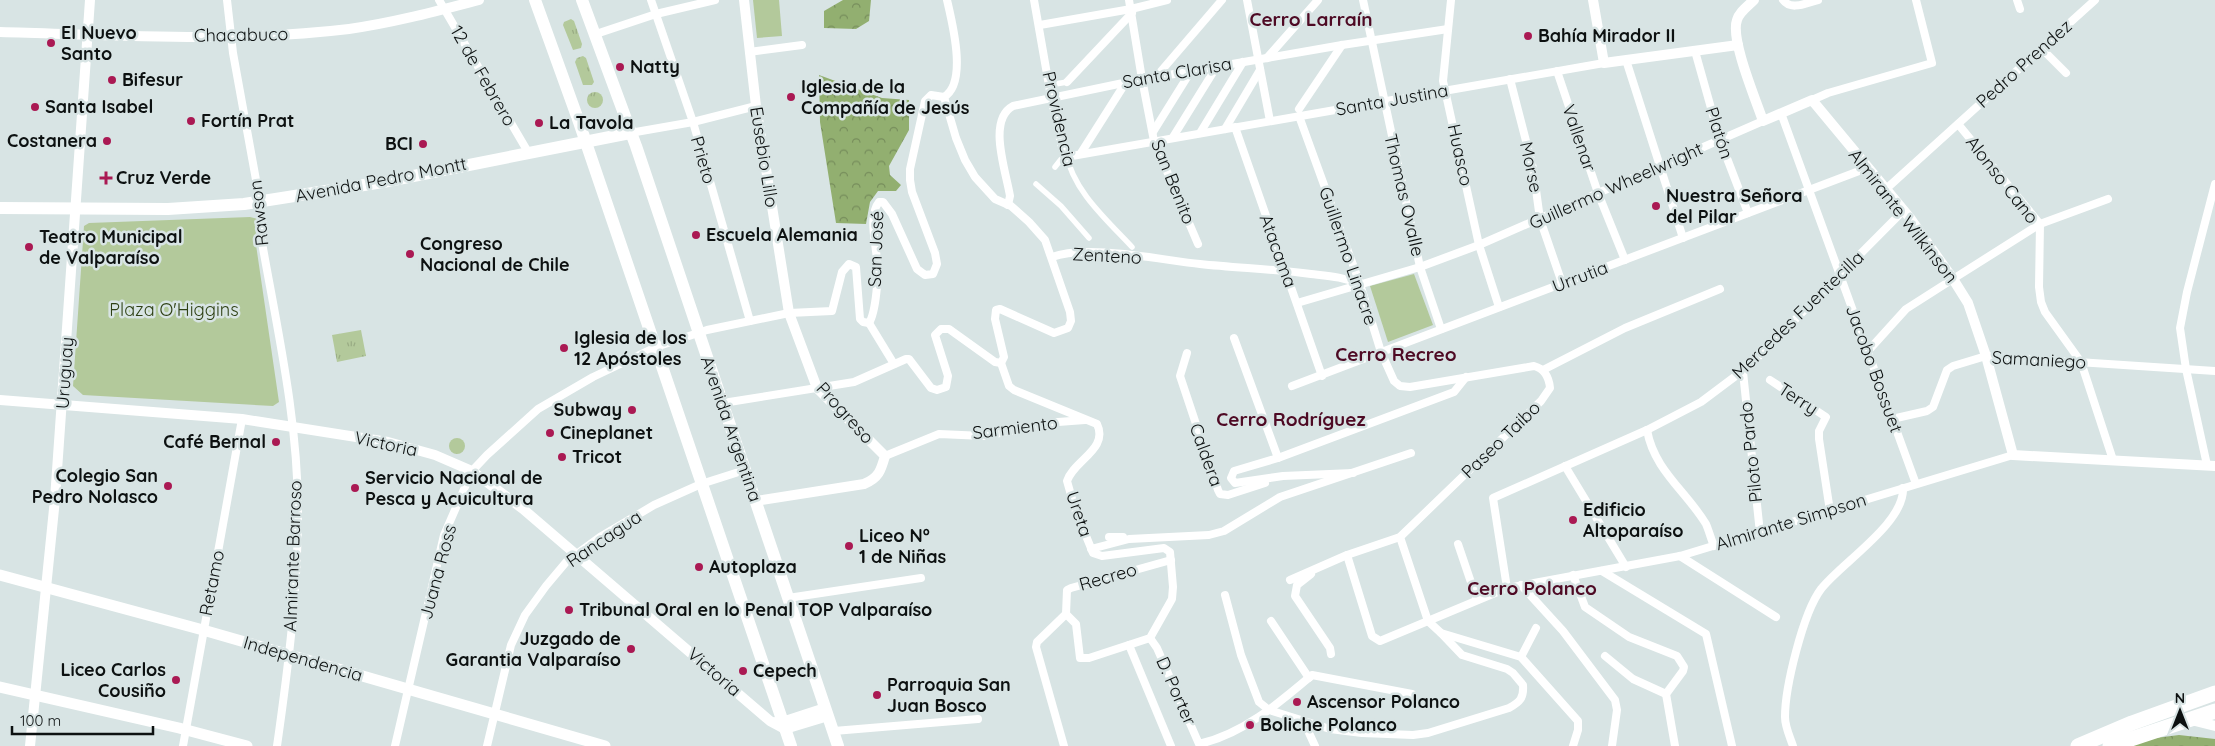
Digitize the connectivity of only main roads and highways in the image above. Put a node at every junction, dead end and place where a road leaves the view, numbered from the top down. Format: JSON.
{"nodes":[{"id":1,"x":535,"y":0,"type":"edge"},
{"id":2,"x":582,"y":0,"type":"edge"},
{"id":3,"x":630,"y":133,"type":"junction"},
{"id":4,"x":586,"y":141,"type":"junction"},
{"id":5,"x":0,"y":208,"type":"edge"},
{"id":6,"x":0,"y":575,"type":"edge"},
{"id":7,"x":0,"y":687,"type":"edge"},
{"id":8,"x":2215,"y":693,"type":"edge"},
{"id":9,"x":2215,"y":711,"type":"edge"},
{"id":10,"x":247,"y":746,"type":"edge"},
{"id":11,"x":605,"y":746,"type":"edge"},
{"id":12,"x":791,"y":746,"type":"edge"},
{"id":13,"x":838,"y":746,"type":"edge"},
{"id":14,"x":2078,"y":746,"type":"edge"},
{"id":15,"x":2110,"y":746,"type":"edge"}],
"edges":[{"from":1,"to":4,"type":"main road"},
{"from":2,"to":3,"type":"main road","name":"Avenida Argentina"},
{"from":3,"to":4,"type":"main road","name":"Avenida Pedro Montt"},
{"from":3,"to":13,"type":"main road","name":"Avenida Argentina"},
{"from":4,"to":5,"type":"main road","name":"Avenida Pedro Montt"},
{"from":4,"to":12,"type":"main road"},
{"from":6,"to":11,"type":"main road","name":"Independencia"},
{"from":7,"to":10,"type":"main road"},
{"from":8,"to":14,"type":"highway"},
{"from":9,"to":15,"type":"highway"}]}
